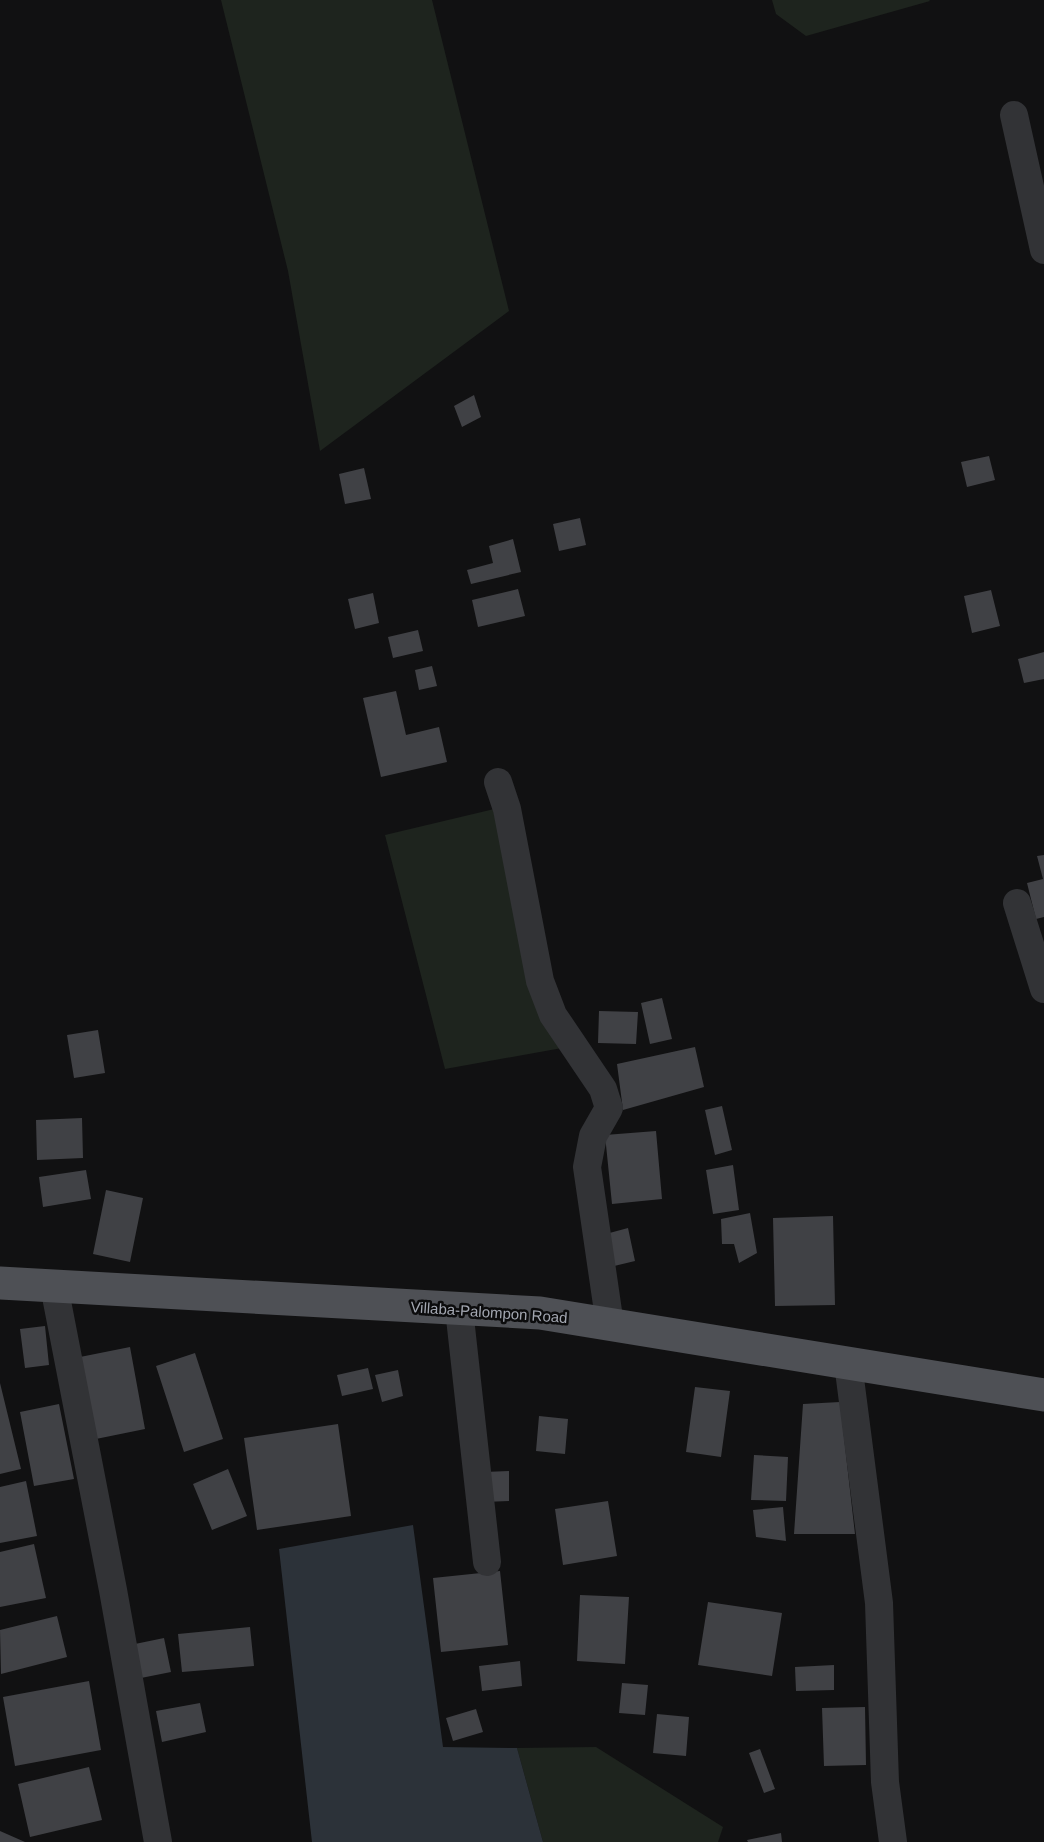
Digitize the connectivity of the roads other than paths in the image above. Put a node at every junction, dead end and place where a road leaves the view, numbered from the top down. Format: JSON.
{"nodes":[{"id":1,"x":1014,"y":115,"type":"dead end"},
{"id":2,"x":1044,"y":250,"type":"edge"},
{"id":3,"x":498,"y":782,"type":"dead end"},
{"id":4,"x":1017,"y":903,"type":"dead end"},
{"id":5,"x":1044,"y":989,"type":"edge"},
{"id":6,"x":0,"y":1282,"type":"edge"},
{"id":7,"x":54,"y":1286,"type":"junction"},
{"id":8,"x":459,"y":1309,"type":"junction"},
{"id":9,"x":610,"y":1325,"type":"junction"},
{"id":10,"x":848,"y":1363,"type":"junction"},
{"id":11,"x":1044,"y":1395,"type":"edge"},
{"id":12,"x":487,"y":1562,"type":"dead end"},
{"id":13,"x":158,"y":1842,"type":"edge"},
{"id":14,"x":893,"y":1842,"type":"edge"}],
"edges":[{"from":1,"to":2,"type":"street"},
{"from":3,"to":9,"type":"street"},
{"from":4,"to":5,"type":"street"},
{"from":6,"to":7,"type":"main road","name":"Villaba-Palompon Road"},
{"from":7,"to":8,"type":"main road","name":"Villaba-Palompon Road"},
{"from":7,"to":13,"type":"street"},
{"from":8,"to":9,"type":"main road","name":"Villaba-Palompon Road"},
{"from":8,"to":12,"type":"street"},
{"from":9,"to":10,"type":"main road","name":"Villaba-Palompon Road"},
{"from":10,"to":11,"type":"main road","name":"Villaba-Palompon Road"},
{"from":10,"to":14,"type":"street"}]}
